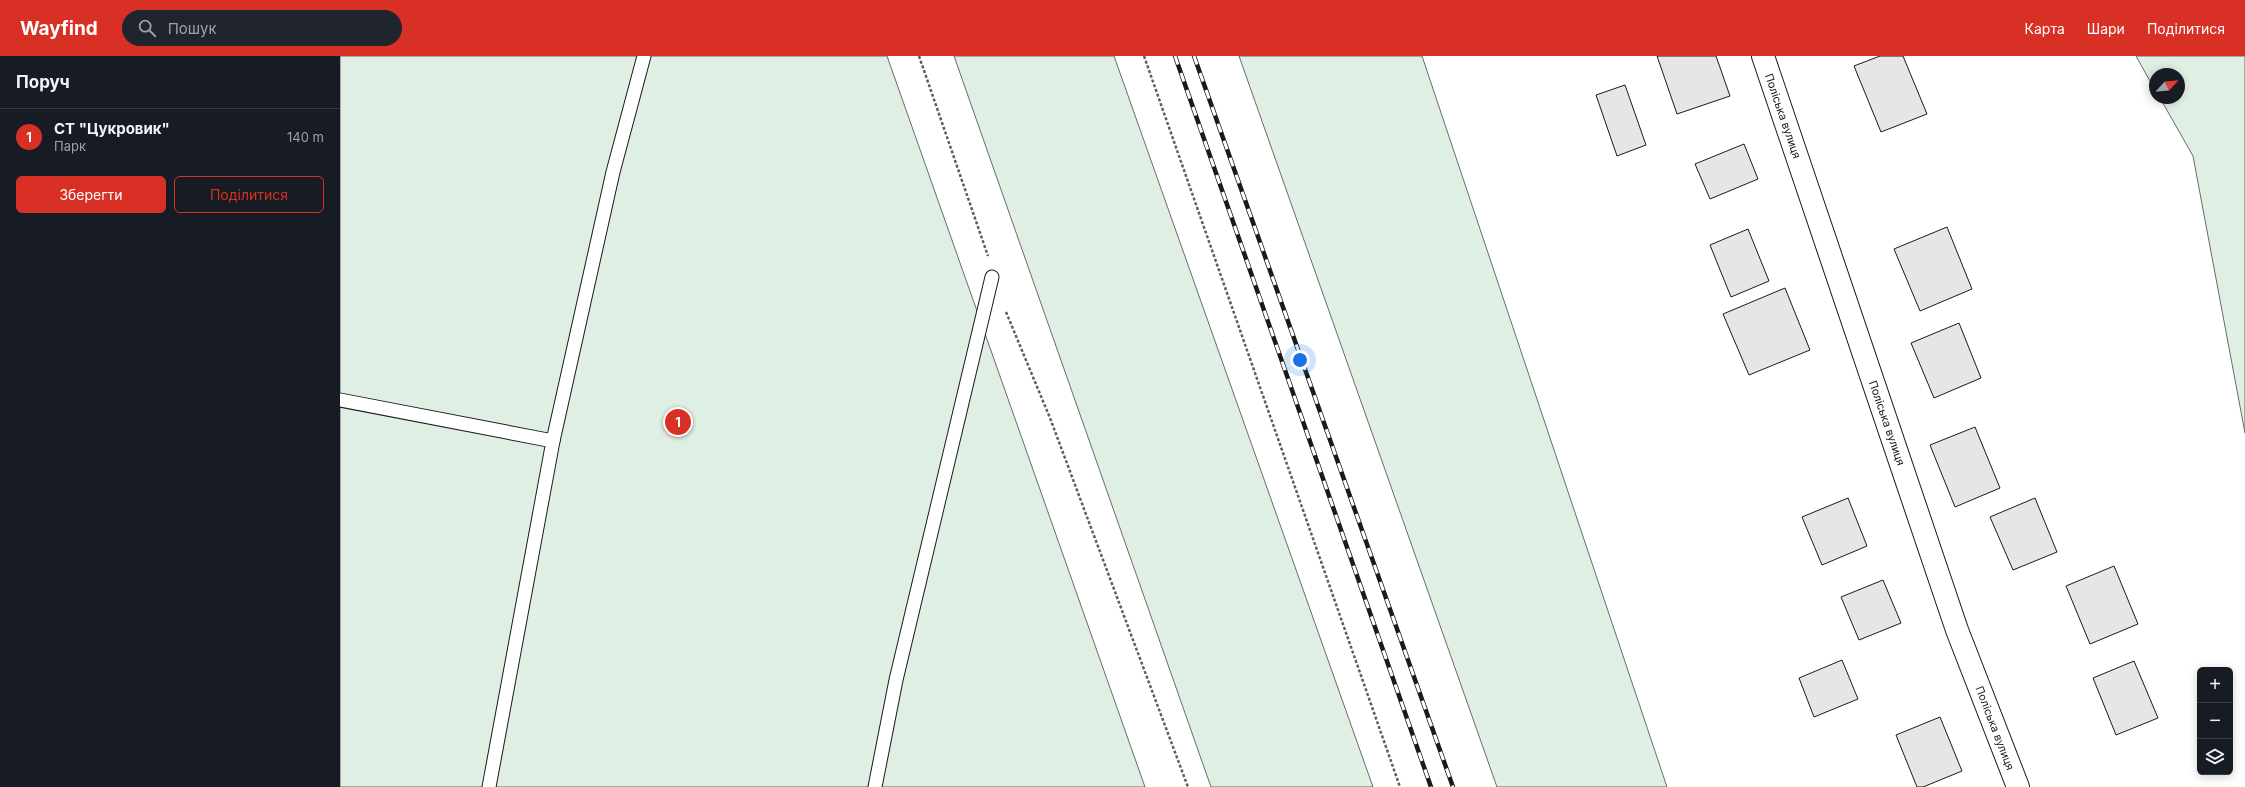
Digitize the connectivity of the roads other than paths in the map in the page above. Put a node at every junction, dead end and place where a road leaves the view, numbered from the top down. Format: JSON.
{"nodes":[{"id":1,"x":644,"y":56,"type":"edge"},
{"id":2,"x":1763,"y":56,"type":"edge"},
{"id":3,"x":992,"y":277,"type":"road end"},
{"id":4,"x":340,"y":400,"type":"edge"},
{"id":5,"x":553,"y":441,"type":"junction"},
{"id":6,"x":489,"y":787,"type":"edge"},
{"id":7,"x":875,"y":787,"type":"edge"},
{"id":8,"x":2018,"y":787,"type":"edge"}],
"edges":[{"from":1,"to":5,"type":"lane"},
{"from":2,"to":8,"type":"street","name":"Поліська вулиця"},
{"from":3,"to":7,"type":"lane"},
{"from":4,"to":5,"type":"lane"},
{"from":5,"to":6,"type":"lane"}]}
